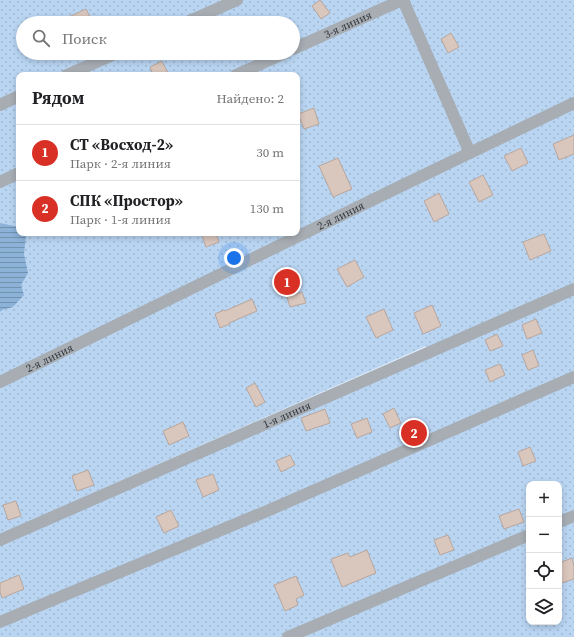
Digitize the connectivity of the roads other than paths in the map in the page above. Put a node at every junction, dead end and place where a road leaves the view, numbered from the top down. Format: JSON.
{"nodes":[{"id":1,"x":237,"y":0,"type":"edge"},
{"id":2,"x":403,"y":0,"type":"edge"},
{"id":3,"x":201,"y":16,"type":"edge"},
{"id":4,"x":300,"y":46,"type":"edge"},
{"id":5,"x":101,"y":60,"type":"edge"},
{"id":6,"x":269,"y":60,"type":"edge"},
{"id":7,"x":74,"y":72,"type":"edge"},
{"id":8,"x":243,"y":72,"type":"edge"},
{"id":9,"x":16,"y":97,"type":"edge"},
{"id":10,"x":574,"y":103,"type":"edge"},
{"id":11,"x":0,"y":105,"type":"edge"},
{"id":12,"x":470,"y":153,"type":"junction"},
{"id":13,"x":16,"y":174,"type":"edge"},
{"id":14,"x":0,"y":182,"type":"edge"},
{"id":15,"x":300,"y":235,"type":"edge"},
{"id":16,"x":299,"y":236,"type":"edge"},
{"id":17,"x":574,"y":289,"type":"edge"},
{"id":18,"x":574,"y":377,"type":"edge"},
{"id":19,"x":0,"y":382,"type":"edge"},
{"id":20,"x":574,"y":516,"type":"edge"},
{"id":21,"x":562,"y":521,"type":"edge"},
{"id":22,"x":526,"y":536,"type":"edge"},
{"id":23,"x":0,"y":540,"type":"edge"},
{"id":24,"x":0,"y":622,"type":"edge"},
{"id":25,"x":288,"y":637,"type":"edge"}],
"edges":[{"from":1,"to":3,"type":"street"},
{"from":2,"to":4,"type":"street","name":"3-я линия"},
{"from":2,"to":12,"type":"street"},
{"from":5,"to":7,"type":"street"},
{"from":6,"to":8,"type":"street"},
{"from":9,"to":11,"type":"street"},
{"from":10,"to":12,"type":"street","name":"2-я линия"},
{"from":12,"to":15,"type":"street","name":"2-я линия"},
{"from":13,"to":14,"type":"street"},
{"from":16,"to":19,"type":"street","name":"2-я линия"},
{"from":17,"to":23,"type":"street","name":"1-я линия"},
{"from":18,"to":24,"type":"street"},
{"from":20,"to":21,"type":"street"},
{"from":22,"to":25,"type":"street"}]}
